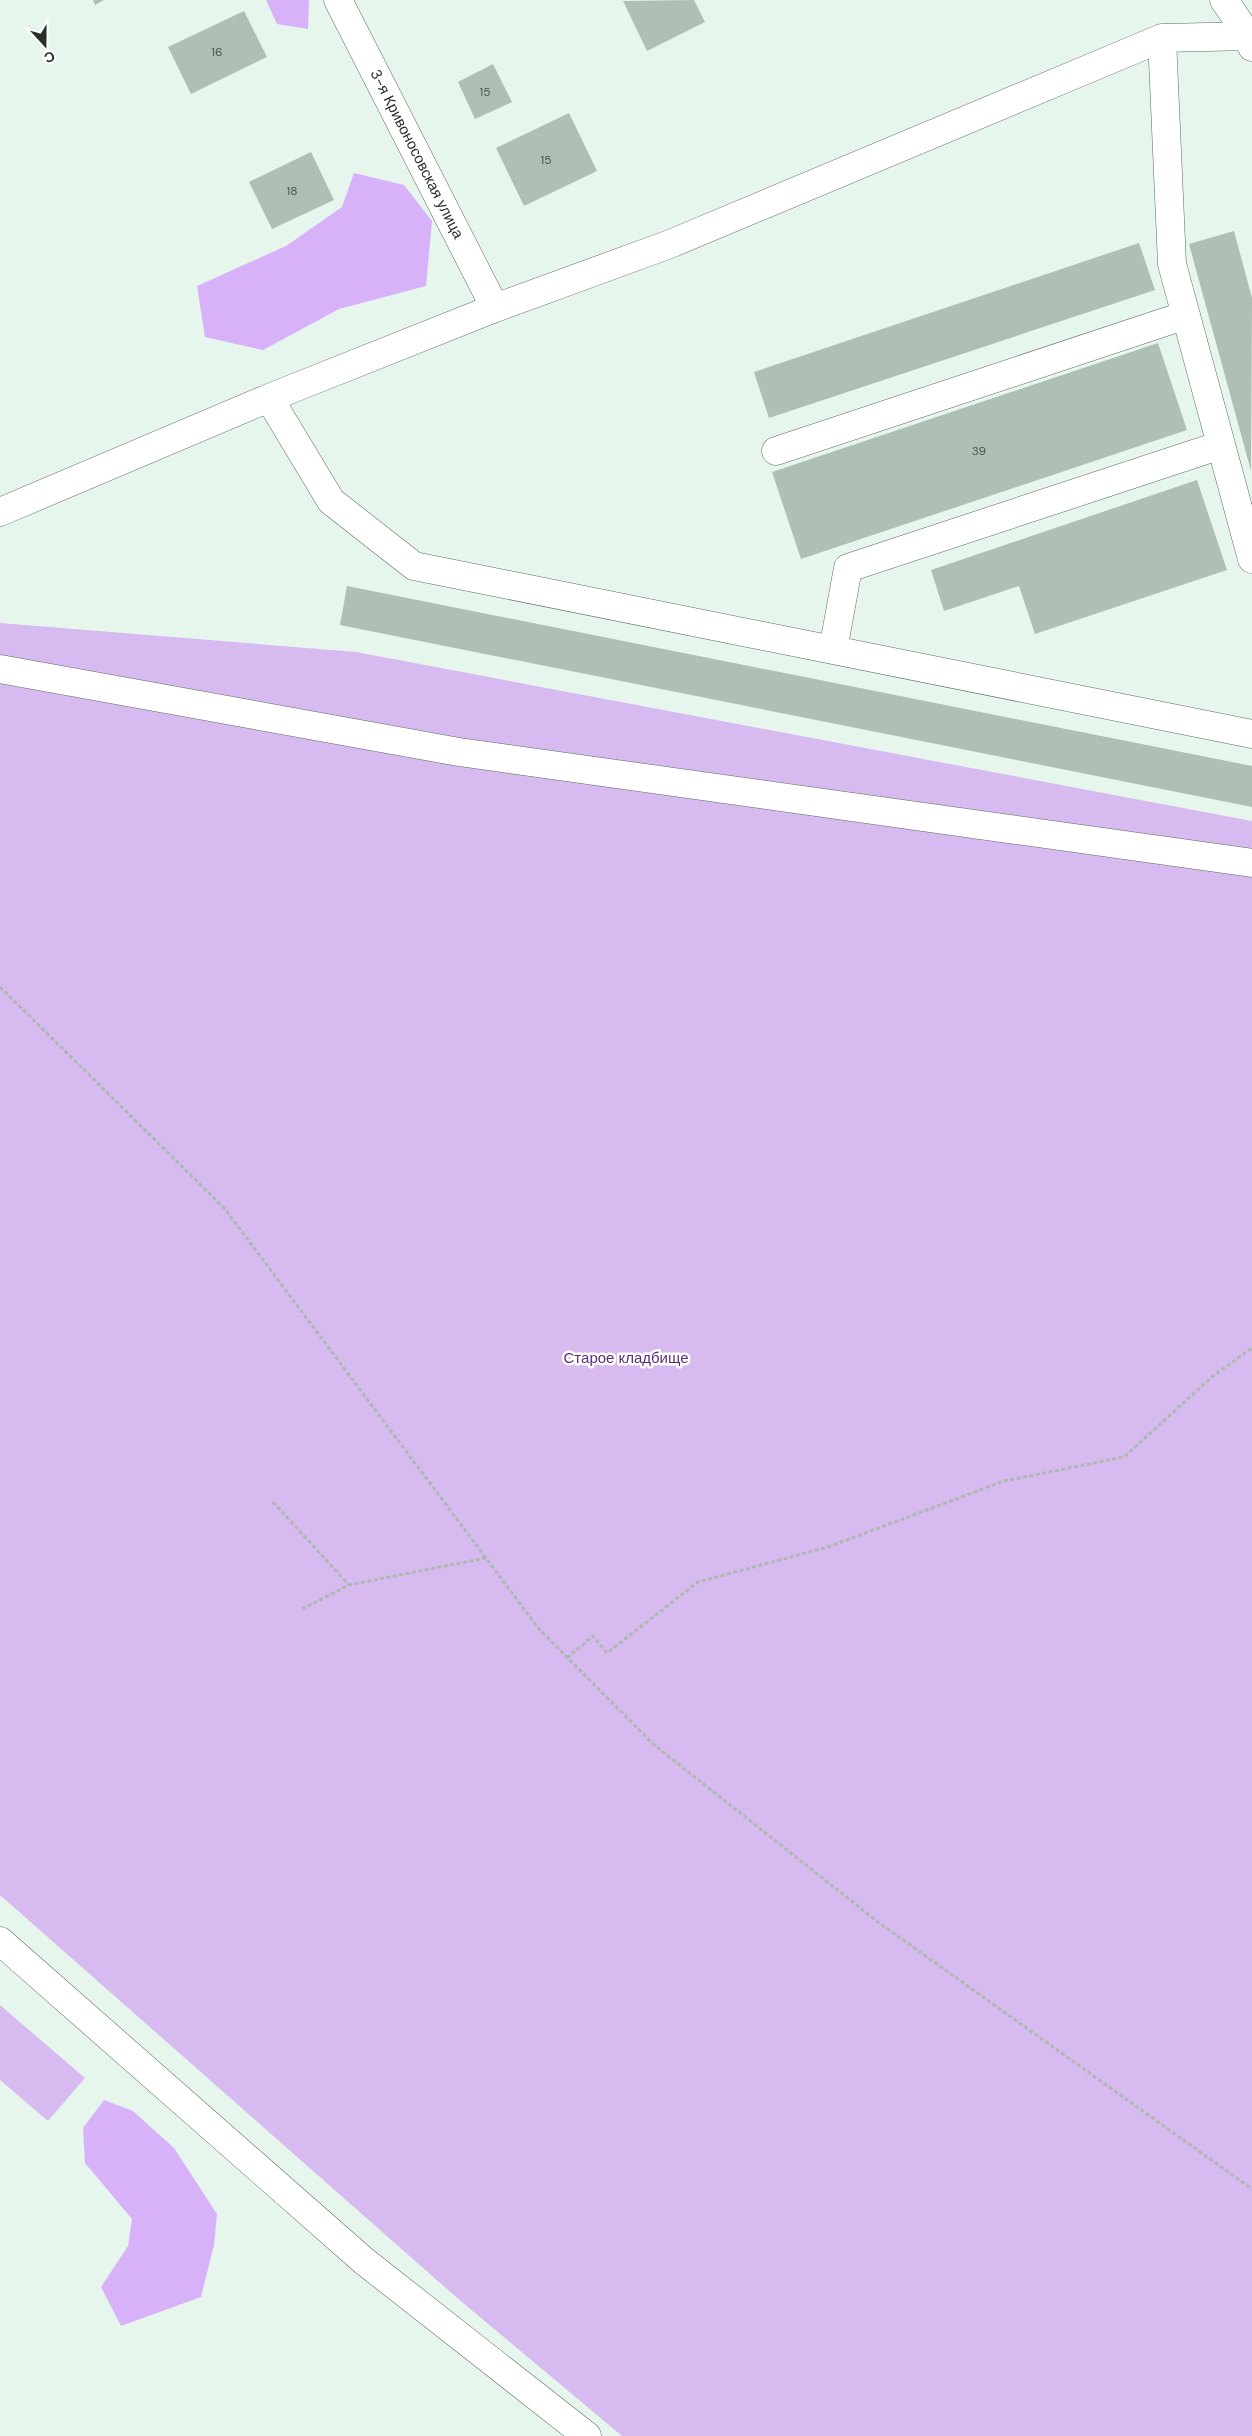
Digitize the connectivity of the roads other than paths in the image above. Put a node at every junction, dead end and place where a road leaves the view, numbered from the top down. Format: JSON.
{"nodes":[{"id":1,"x":338,"y":0,"type":"edge"},
{"id":2,"x":1224,"y":0,"type":"edge"},
{"id":3,"x":1162,"y":38,"type":"junction"},
{"id":4,"x":1250,"y":39,"type":"edge"},
{"id":5,"x":496,"y":308,"type":"junction"},
{"id":6,"x":1186,"y":315,"type":"junction"},
{"id":7,"x":269,"y":398,"type":"junction"},
{"id":8,"x":1221,"y":445,"type":"junction"},
{"id":9,"x":776,"y":451,"type":"dead end"},
{"id":10,"x":0,"y":512,"type":"edge"},
{"id":11,"x":1252,"y":559,"type":"edge"},
{"id":12,"x":833,"y":650,"type":"junction"},
{"id":13,"x":0,"y":670,"type":"edge"},
{"id":14,"x":1252,"y":734,"type":"edge"},
{"id":15,"x":1252,"y":863,"type":"edge"},
{"id":16,"x":0,"y":1941,"type":"edge"},
{"id":17,"x":587,"y":2436,"type":"edge"}],
"edges":[{"from":1,"to":5,"type":"street","name":"3-я Кривоносовская улица"},
{"from":2,"to":4,"type":"street"},
{"from":3,"to":4,"type":"street"},
{"from":3,"to":5,"type":"street"},
{"from":3,"to":6,"type":"street"},
{"from":5,"to":7,"type":"street"},
{"from":6,"to":8,"type":"street"},
{"from":6,"to":9,"type":"street"},
{"from":7,"to":10,"type":"street"},
{"from":7,"to":12,"type":"street"},
{"from":8,"to":11,"type":"street"},
{"from":8,"to":12,"type":"street"},
{"from":12,"to":14,"type":"street"},
{"from":13,"to":15,"type":"street"},
{"from":16,"to":17,"type":"street"}]}
